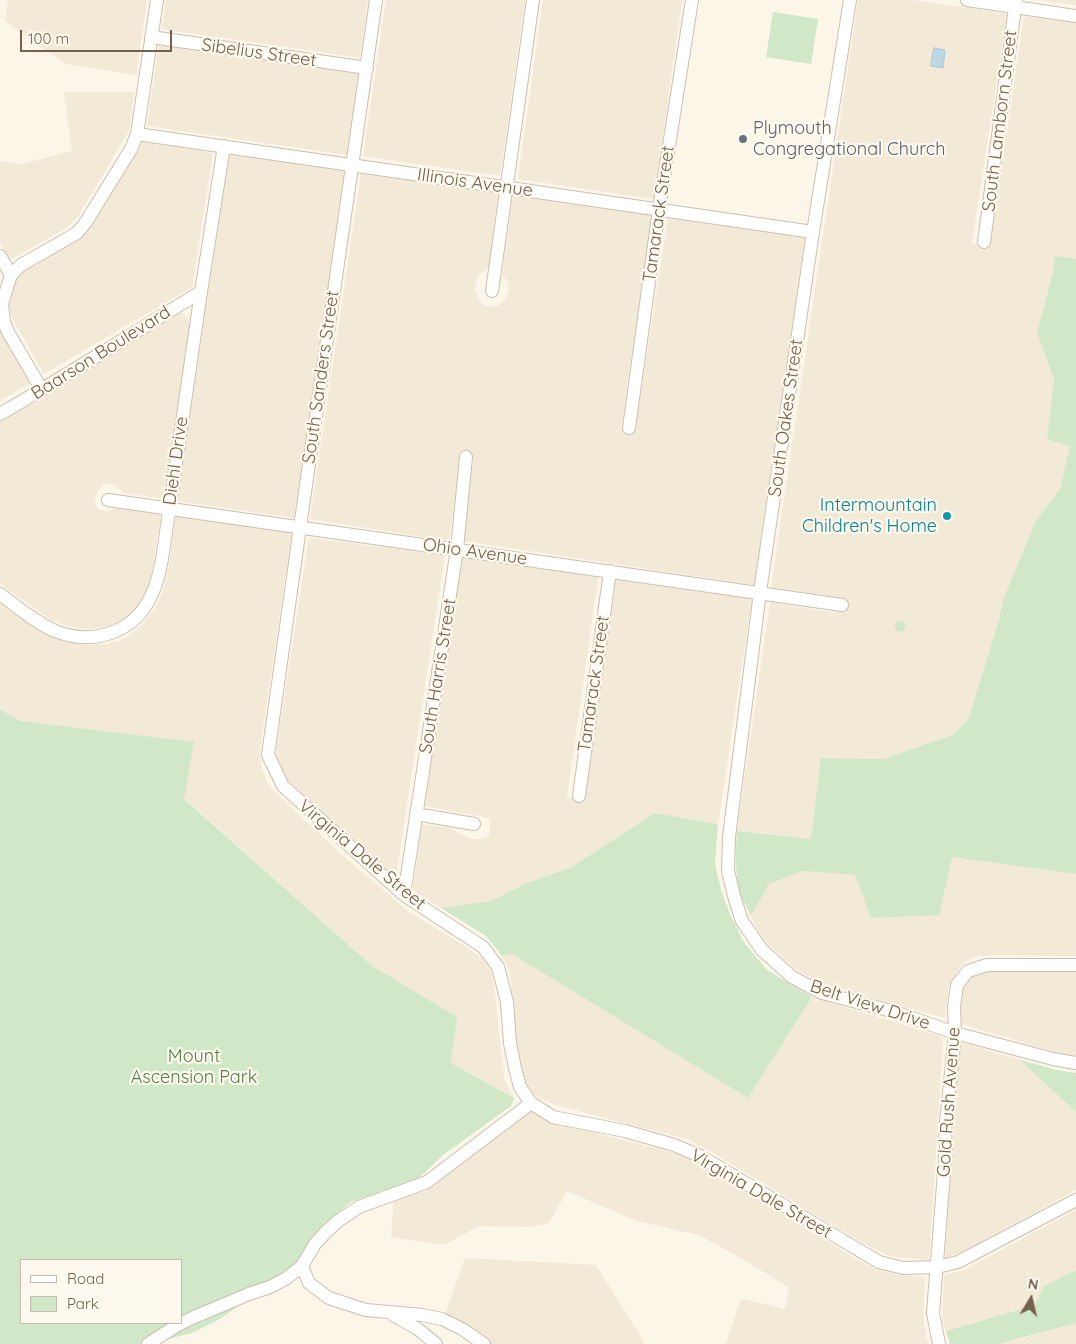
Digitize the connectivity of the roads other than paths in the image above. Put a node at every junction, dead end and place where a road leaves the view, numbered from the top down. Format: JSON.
{"nodes":[{"id":1,"x":156,"y":0,"type":"edge"},
{"id":2,"x":376,"y":0,"type":"edge"},
{"id":3,"x":533,"y":0,"type":"edge"},
{"id":4,"x":692,"y":0,"type":"edge"},
{"id":5,"x":850,"y":0,"type":"edge"},
{"id":6,"x":966,"y":0,"type":"edge"},
{"id":7,"x":1016,"y":4,"type":"edge"},
{"id":8,"x":1076,"y":16,"type":"edge"},
{"id":9,"x":151,"y":37,"type":"junction"},
{"id":10,"x":367,"y":68,"type":"junction"},
{"id":11,"x":137,"y":134,"type":"junction"},
{"id":12,"x":224,"y":146,"type":"junction"},
{"id":13,"x":352,"y":165,"type":"junction"},
{"id":14,"x":506,"y":187,"type":"junction"},
{"id":15,"x":659,"y":210,"type":"junction"},
{"id":16,"x":813,"y":232,"type":"junction"},
{"id":17,"x":984,"y":242,"type":"dead end"},
{"id":18,"x":0,"y":256,"type":"edge"},
{"id":19,"x":11,"y":275,"type":"junction"},
{"id":20,"x":492,"y":291,"type":"dead end"},
{"id":21,"x":201,"y":292,"type":"junction"},
{"id":22,"x":42,"y":390,"type":"junction"},
{"id":23,"x":0,"y":414,"type":"edge"},
{"id":24,"x":629,"y":428,"type":"dead end"},
{"id":25,"x":466,"y":457,"type":"dead end"},
{"id":26,"x":108,"y":500,"type":"dead end"},
{"id":27,"x":169,"y":508,"type":"junction"},
{"id":28,"x":300,"y":527,"type":"junction"},
{"id":29,"x":458,"y":550,"type":"junction"},
{"id":30,"x":610,"y":571,"type":"junction"},
{"id":31,"x":760,"y":592,"type":"junction"},
{"id":32,"x":0,"y":594,"type":"edge"},
{"id":33,"x":842,"y":605,"type":"dead end"},
{"id":34,"x":268,"y":755,"type":"joint"},
{"id":35,"x":579,"y":796,"type":"dead end"},
{"id":36,"x":416,"y":814,"type":"junction"},
{"id":37,"x":474,"y":824,"type":"dead end"},
{"id":38,"x":729,"y":837,"type":"joint"},
{"id":39,"x":404,"y":895,"type":"junction"},
{"id":40,"x":1076,"y":966,"type":"edge"},
{"id":41,"x":955,"y":1033,"type":"junction"},
{"id":42,"x":1076,"y":1063,"type":"edge"},
{"id":43,"x":531,"y":1103,"type":"junction"},
{"id":44,"x":1076,"y":1200,"type":"edge"},
{"id":45,"x":302,"y":1266,"type":"junction"},
{"id":46,"x":937,"y":1267,"type":"junction"},
{"id":47,"x":388,"y":1313,"type":"junction"},
{"id":48,"x":182,"y":1323,"type":"edge"},
{"id":49,"x":180,"y":1324,"type":"edge"},
{"id":50,"x":148,"y":1344,"type":"edge"},
{"id":51,"x":436,"y":1344,"type":"edge"},
{"id":52,"x":484,"y":1344,"type":"edge"},
{"id":53,"x":939,"y":1344,"type":"edge"}],
"edges":[{"from":1,"to":9,"type":"street"},
{"from":2,"to":10,"type":"street","name":"South Sanders Street"},
{"from":3,"to":14,"type":"street"},
{"from":4,"to":15,"type":"street","name":"Tamarack Street"},
{"from":5,"to":16,"type":"street","name":"South Oakes Street"},
{"from":6,"to":7,"type":"street"},
{"from":7,"to":8,"type":"street"},
{"from":7,"to":17,"type":"street","name":"South Lamborn Street"},
{"from":9,"to":10,"type":"street","name":"Sibelius Street"},
{"from":9,"to":11,"type":"street"},
{"from":10,"to":13,"type":"street","name":"South Sanders Street"},
{"from":11,"to":12,"type":"street","name":"Illinois Avenue"},
{"from":11,"to":19,"type":"street"},
{"from":12,"to":13,"type":"street","name":"Illinois Avenue"},
{"from":12,"to":21,"type":"street","name":"Diehl Drive"},
{"from":13,"to":14,"type":"street","name":"Illinois Avenue"},
{"from":13,"to":28,"type":"street","name":"South Sanders Street"},
{"from":14,"to":15,"type":"street","name":"Illinois Avenue"},
{"from":14,"to":20,"type":"street"},
{"from":15,"to":16,"type":"street","name":"Illinois Avenue"},
{"from":15,"to":24,"type":"street","name":"Tamarack Street"},
{"from":16,"to":31,"type":"street","name":"South Oakes Street"},
{"from":18,"to":19,"type":"street"},
{"from":19,"to":22,"type":"street"},
{"from":21,"to":22,"type":"street","name":"Baarson Boulevard"},
{"from":21,"to":27,"type":"street","name":"Diehl Drive"},
{"from":22,"to":23,"type":"street","name":"Baarson Boulevard"},
{"from":25,"to":29,"type":"street","name":"South Harris Street"},
{"from":26,"to":27,"type":"street","name":"Ohio Avenue"},
{"from":27,"to":28,"type":"street","name":"Ohio Avenue"},
{"from":27,"to":32,"type":"street","name":"Diehl Drive"},
{"from":28,"to":29,"type":"street","name":"Ohio Avenue"},
{"from":28,"to":34,"type":"street","name":"South Sanders Street"},
{"from":29,"to":30,"type":"street","name":"Ohio Avenue"},
{"from":29,"to":36,"type":"street","name":"South Harris Street"},
{"from":30,"to":31,"type":"street","name":"Ohio Avenue"},
{"from":30,"to":35,"type":"street","name":"Tamarack Street"},
{"from":31,"to":33,"type":"street","name":"Ohio Avenue"},
{"from":31,"to":38,"type":"street","name":"South Oakes Street"},
{"from":34,"to":39,"type":"street","name":"Virginia Dale Street"},
{"from":36,"to":37,"type":"street"},
{"from":36,"to":39,"type":"street","name":"South Harris Street"},
{"from":38,"to":41,"type":"street","name":"Belt View Drive"},
{"from":39,"to":43,"type":"street","name":"Virginia Dale Street"},
{"from":40,"to":41,"type":"street","name":"Gold Rush Avenue"},
{"from":41,"to":42,"type":"street","name":"Belt View Drive"},
{"from":41,"to":46,"type":"street","name":"Gold Rush Avenue"},
{"from":43,"to":45,"type":"street"},
{"from":43,"to":46,"type":"street","name":"Virginia Dale Street"},
{"from":44,"to":46,"type":"street","name":"Virginia Dale Street"},
{"from":45,"to":47,"type":"street"},
{"from":45,"to":48,"type":"street"},
{"from":46,"to":53,"type":"street","name":"Gold Rush Avenue"},
{"from":47,"to":51,"type":"street"},
{"from":47,"to":52,"type":"street"},
{"from":49,"to":50,"type":"street"}]}
